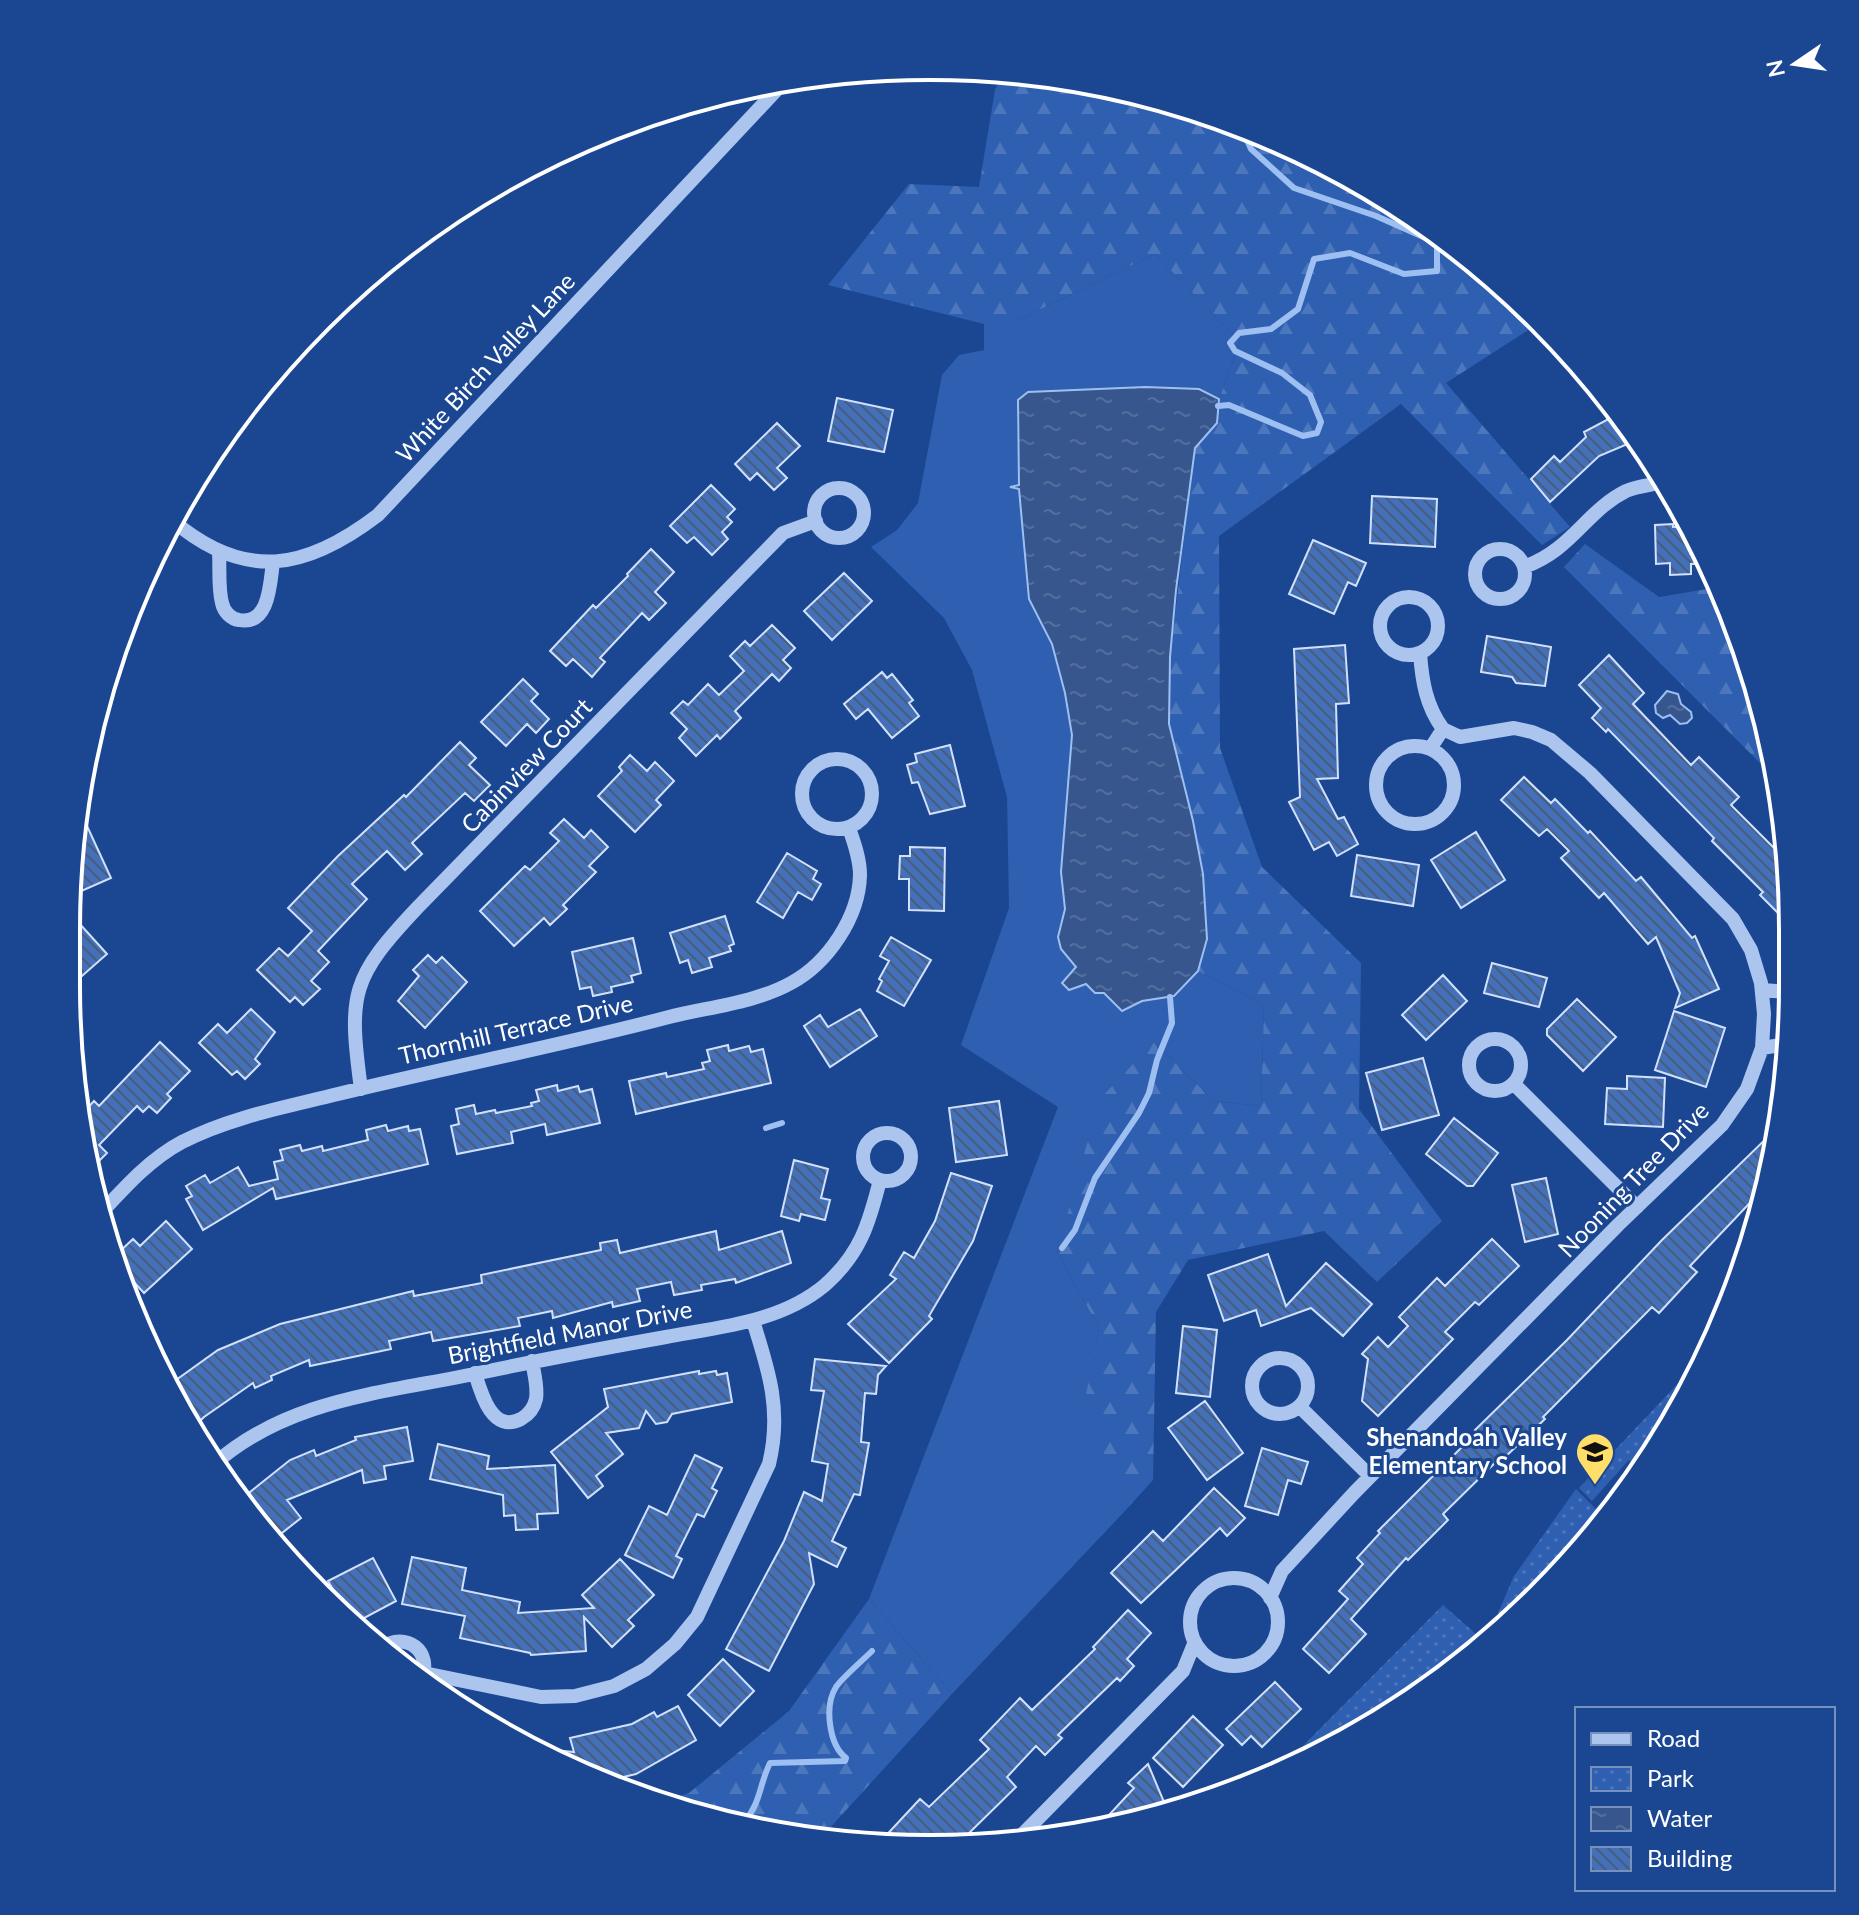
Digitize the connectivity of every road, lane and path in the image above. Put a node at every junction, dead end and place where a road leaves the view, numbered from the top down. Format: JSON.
{"nodes":[{"id":1,"x":772,"y":95,"type":"edge"},
{"id":2,"x":1652,"y":484,"type":"edge"},
{"id":3,"x":816,"y":521,"type":"dead end"},
{"id":4,"x":182,"y":527,"type":"edge"},
{"id":5,"x":219,"y":552,"type":"junction"},
{"id":6,"x":273,"y":562,"type":"junction"},
{"id":7,"x":1524,"y":567,"type":"dead end"},
{"id":8,"x":1420,"y":653,"type":"junction"},
{"id":9,"x":1443,"y":729,"type":"junction"},
{"id":10,"x":1430,"y":749,"type":"junction"},
{"id":11,"x":849,"y":828,"type":"junction"},
{"id":12,"x":1762,"y":990,"type":"junction"},
{"id":13,"x":1779,"y":991,"type":"edge"},
{"id":14,"x":1777,"y":1046,"type":"edge"},
{"id":15,"x":1762,"y":1048,"type":"junction"},
{"id":16,"x":1514,"y":1084,"type":"dead end"},
{"id":17,"x":361,"y":1089,"type":"junction"},
{"id":18,"x":880,"y":1180,"type":"dead end"},
{"id":19,"x":109,"y":1205,"type":"edge"},
{"id":20,"x":1637,"y":1207,"type":"junction"},
{"id":21,"x":753,"y":1321,"type":"junction"},
{"id":22,"x":532,"y":1361,"type":"junction"},
{"id":23,"x":475,"y":1373,"type":"junction"},
{"id":24,"x":1300,"y":1407,"type":"junction"},
{"id":25,"x":223,"y":1456,"type":"edge"},
{"id":26,"x":1370,"y":1476,"type":"junction"},
{"id":27,"x":1282,"y":1571,"type":"junction"},
{"id":28,"x":1256,"y":1583,"type":"junction"},
{"id":29,"x":1270,"y":1598,"type":"junction"},
{"id":30,"x":392,"y":1642,"type":"edge"},
{"id":31,"x":1194,"y":1644,"type":"junction"},
{"id":32,"x":1212,"y":1661,"type":"junction"},
{"id":33,"x":422,"y":1667,"type":"edge"},
{"id":34,"x":1183,"y":1671,"type":"junction"},
{"id":35,"x":440,"y":1679,"type":"edge"},
{"id":36,"x":1028,"y":1829,"type":"edge"}],
"edges":[{"from":1,"to":6,"type":"street","name":"White Birch Valley Lane"},
{"from":2,"to":7,"type":"street"},
{"from":3,"to":17,"type":"street","name":"Cabinview Court"},
{"from":4,"to":5,"type":"street","name":"White Birch Valley Lane"},
{"from":5,"to":6,"type":"street","name":"White Birch Valley Lane"},
{"from":5,"to":6,"type":"street"},
{"from":8,"to":8,"type":"street"},
{"from":8,"to":9,"type":"street"},
{"from":9,"to":10,"type":"street"},
{"from":9,"to":12,"type":"street","name":"Nooning Tree Drive"},
{"from":10,"to":10,"type":"street"},
{"from":11,"to":11,"type":"street"},
{"from":11,"to":17,"type":"street","name":"Thornhill Terrace Drive"},
{"from":12,"to":13,"type":"street"},
{"from":12,"to":15,"type":"street","name":"Nooning Tree Drive"},
{"from":14,"to":15,"type":"street"},
{"from":15,"to":20,"type":"street","name":"Nooning Tree Drive"},
{"from":16,"to":20,"type":"street"},
{"from":17,"to":19,"type":"street","name":"Thornhill Terrace Drive"},
{"from":18,"to":21,"type":"street","name":"Brightfield Manor Drive"},
{"from":20,"to":26,"type":"street","name":"Nooning Tree Drive"},
{"from":21,"to":22,"type":"street","name":"Brightfield Manor Drive"},
{"from":21,"to":35,"type":"street"},
{"from":22,"to":23,"type":"street","name":"Brightfield Manor Drive"},
{"from":22,"to":23,"type":"street"},
{"from":23,"to":25,"type":"street","name":"Brightfield Manor Drive"},
{"from":24,"to":24,"type":"street"},
{"from":24,"to":26,"type":"street"},
{"from":26,"to":27,"type":"street","name":"Nooning Tree Drive"},
{"from":27,"to":28,"type":"street"},
{"from":27,"to":29,"type":"street"},
{"from":28,"to":29,"type":"street"},
{"from":28,"to":31,"type":"street"},
{"from":29,"to":32,"type":"street"},
{"from":30,"to":33,"type":"street"},
{"from":31,"to":32,"type":"street"},
{"from":31,"to":34,"type":"street"},
{"from":32,"to":34,"type":"street"},
{"from":34,"to":36,"type":"street"}]}
